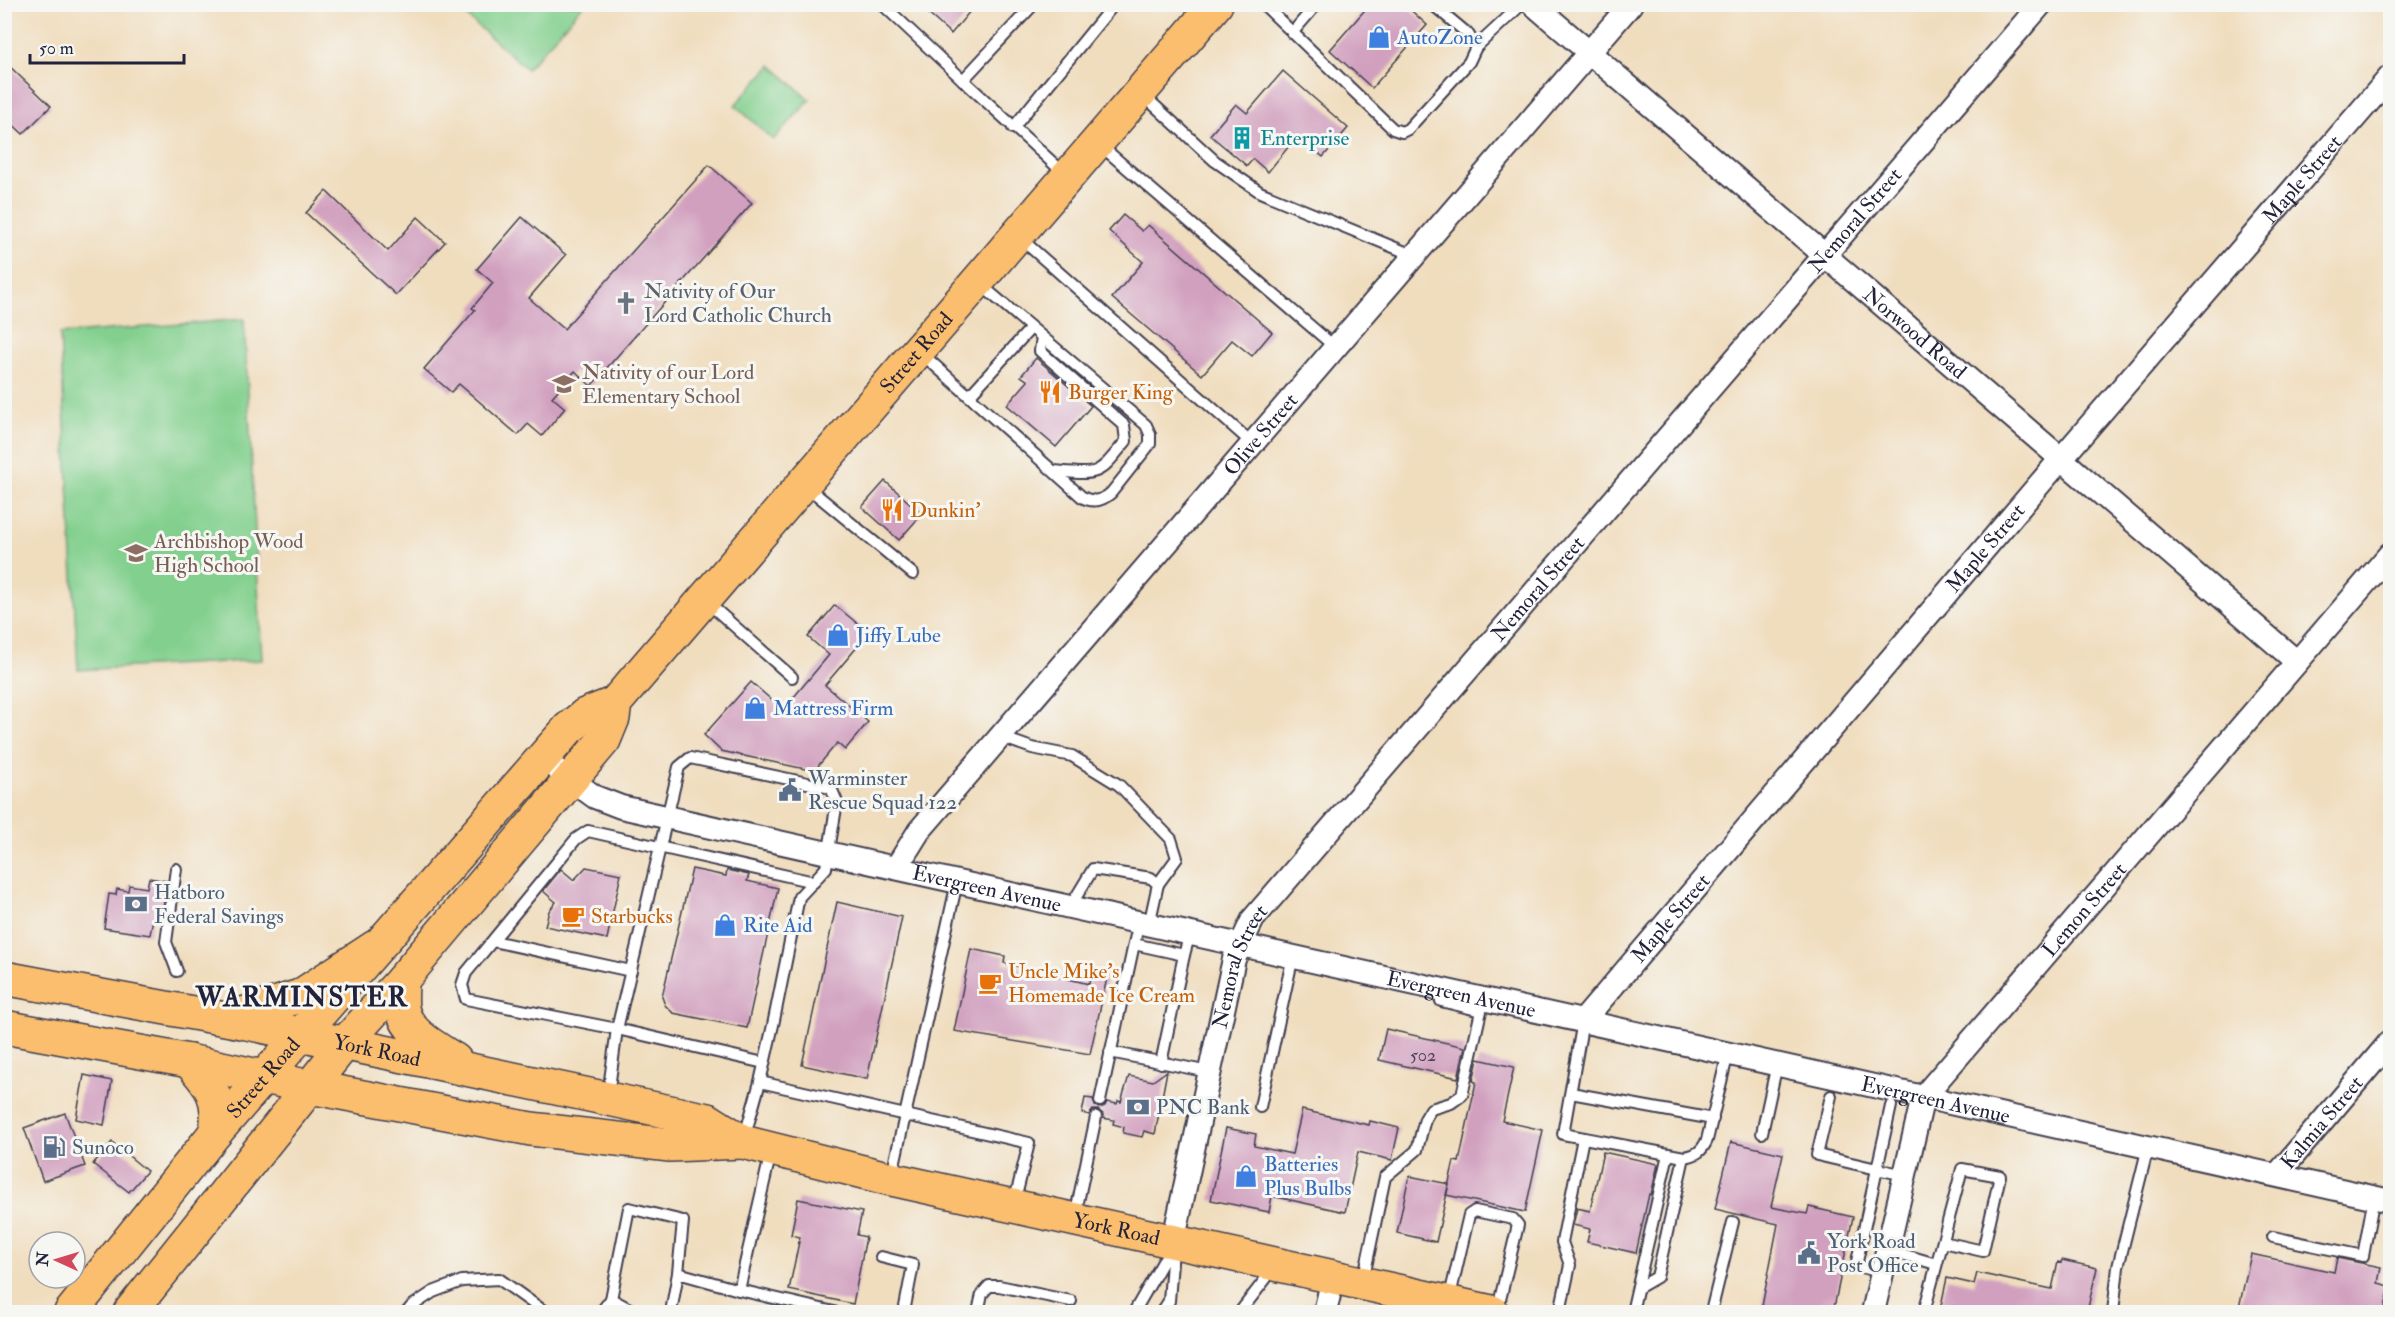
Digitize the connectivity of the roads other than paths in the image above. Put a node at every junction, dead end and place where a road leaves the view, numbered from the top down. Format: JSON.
{"nodes":[{"id":1,"x":882,"y":4,"type":"edge"},
{"id":2,"x":1034,"y":4,"type":"edge"},
{"id":3,"x":1114,"y":4,"type":"edge"},
{"id":4,"x":1216,"y":4,"type":"edge"},
{"id":5,"x":1263,"y":4,"type":"edge"},
{"id":6,"x":1317,"y":4,"type":"edge"},
{"id":7,"x":1432,"y":4,"type":"edge"},
{"id":8,"x":1522,"y":4,"type":"edge"},
{"id":9,"x":1533,"y":4,"type":"edge"},
{"id":10,"x":1631,"y":4,"type":"edge"},
{"id":11,"x":2042,"y":4,"type":"edge"},
{"id":12,"x":1292,"y":33,"type":"junction"},
{"id":13,"x":1476,"y":47,"type":"junction"},
{"id":14,"x":1589,"y":53,"type":"junction"},
{"id":15,"x":2391,"y":76,"type":"edge"},
{"id":16,"x":963,"y":80,"type":"junction"},
{"id":17,"x":1140,"y":93,"type":"junction"},
{"id":18,"x":1013,"y":128,"type":"junction"},
{"id":19,"x":1097,"y":143,"type":"junction"},
{"id":20,"x":1068,"y":177,"type":"junction"},
{"id":21,"x":1017,"y":236,"type":"junction"},
{"id":22,"x":1415,"y":256,"type":"junction"},
{"id":23,"x":1824,"y":257,"type":"junction"},
{"id":24,"x":977,"y":282,"type":"junction"},
{"id":25,"x":1031,"y":328,"type":"junction"},
{"id":26,"x":1042,"y":337,"type":"junction"},
{"id":27,"x":1337,"y":348,"type":"junction"},
{"id":28,"x":918,"y":350,"type":"junction"},
{"id":29,"x":969,"y":396,"type":"junction"},
{"id":30,"x":1254,"y":444,"type":"junction"},
{"id":31,"x":2060,"y":460,"type":"junction"},
{"id":32,"x":1054,"y":471,"type":"junction"},
{"id":33,"x":804,"y":484,"type":"junction"},
{"id":34,"x":2391,"y":554,"type":"edge"},
{"id":35,"x":913,"y":574,"type":"dead end"},
{"id":36,"x":704,"y":600,"type":"junction"},
{"id":37,"x":2297,"y":663,"type":"junction"},
{"id":38,"x":792,"y":677,"type":"dead end"},
{"id":39,"x":615,"y":703,"type":"junction"},
{"id":40,"x":1001,"y":737,"type":"junction"},
{"id":41,"x":543,"y":759,"type":"junction"},
{"id":42,"x":572,"y":780,"type":"junction"},
{"id":43,"x":667,"y":817,"type":"junction"},
{"id":44,"x":659,"y":848,"type":"junction"},
{"id":45,"x":829,"y":853,"type":"junction"},
{"id":46,"x":896,"y":868,"type":"junction"},
{"id":47,"x":176,"y":869,"type":"dead end"},
{"id":48,"x":814,"y":882,"type":"junction"},
{"id":49,"x":957,"y":882,"type":"junction"},
{"id":50,"x":1158,"y":884,"type":"junction"},
{"id":51,"x":1070,"y":907,"type":"junction"},
{"id":52,"x":1149,"y":924,"type":"junction"},
{"id":53,"x":493,"y":941,"type":"junction"},
{"id":54,"x":1134,"y":944,"type":"junction"},
{"id":55,"x":1187,"y":944,"type":"junction"},
{"id":56,"x":1241,"y":945,"type":"junction"},
{"id":57,"x":375,"y":947,"type":"junction"},
{"id":58,"x":1293,"y":956,"type":"junction"},
{"id":59,"x":177,"y":971,"type":"dead end"},
{"id":60,"x":631,"y":971,"type":"junction"},
{"id":61,"x":4,"y":978,"type":"edge"},
{"id":62,"x":402,"y":980,"type":"junction"},
{"id":63,"x":1443,"y":990,"type":"junction"},
{"id":64,"x":228,"y":1019,"type":"junction"},
{"id":65,"x":1583,"y":1021,"type":"junction"},
{"id":66,"x":4,"y":1026,"type":"edge"},
{"id":67,"x":617,"y":1029,"type":"junction"},
{"id":68,"x":302,"y":1034,"type":"junction"},
{"id":69,"x":2391,"y":1042,"type":"edge"},
{"id":70,"x":345,"y":1043,"type":"junction"},
{"id":71,"x":1110,"y":1052,"type":"junction"},
{"id":72,"x":1728,"y":1053,"type":"junction"},
{"id":73,"x":189,"y":1061,"type":"junction"},
{"id":74,"x":764,"y":1063,"type":"junction"},
{"id":75,"x":1161,"y":1063,"type":"junction"},
{"id":76,"x":1777,"y":1064,"type":"junction"},
{"id":77,"x":469,"y":1070,"type":"junction"},
{"id":78,"x":1209,"y":1072,"type":"junction"},
{"id":79,"x":265,"y":1076,"type":"junction"},
{"id":80,"x":759,"y":1082,"type":"junction"},
{"id":81,"x":310,"y":1087,"type":"junction"},
{"id":82,"x":1571,"y":1093,"type":"junction"},
{"id":83,"x":1831,"y":1096,"type":"dead end"},
{"id":84,"x":1923,"y":1097,"type":"junction"},
{"id":85,"x":607,"y":1098,"type":"junction"},
{"id":86,"x":1100,"y":1101,"type":"dead end"},
{"id":87,"x":1891,"y":1106,"type":"dead end"},
{"id":88,"x":1260,"y":1107,"type":"dead end"},
{"id":89,"x":907,"y":1115,"type":"junction"},
{"id":90,"x":1096,"y":1117,"type":"dead end"},
{"id":91,"x":1713,"y":1119,"type":"junction"},
{"id":92,"x":216,"y":1132,"type":"junction"},
{"id":93,"x":1762,"y":1133,"type":"dead end"},
{"id":94,"x":1583,"y":1138,"type":"junction"},
{"id":95,"x":757,"y":1145,"type":"junction"},
{"id":96,"x":2148,"y":1147,"type":"junction"},
{"id":97,"x":1668,"y":1154,"type":"junction"},
{"id":98,"x":1684,"y":1157,"type":"junction"},
{"id":99,"x":1877,"y":1169,"type":"junction"},
{"id":100,"x":1905,"y":1175,"type":"junction"},
{"id":101,"x":2277,"y":1175,"type":"junction"},
{"id":102,"x":891,"y":1179,"type":"junction"},
{"id":103,"x":2382,"y":1199,"type":"edge"},
{"id":104,"x":1014,"y":1207,"type":"junction"},
{"id":105,"x":1074,"y":1220,"type":"junction"},
{"id":106,"x":1733,"y":1222,"type":"dead end"},
{"id":107,"x":2273,"y":1237,"type":"dead end"},
{"id":108,"x":1943,"y":1242,"type":"junction"},
{"id":109,"x":1173,"y":1243,"type":"junction"},
{"id":110,"x":881,"y":1257,"type":"dead end"},
{"id":111,"x":1885,"y":1261,"type":"junction"},
{"id":112,"x":1936,"y":1264,"type":"junction"},
{"id":113,"x":1276,"y":1265,"type":"junction"},
{"id":114,"x":678,"y":1273,"type":"junction"},
{"id":115,"x":1348,"y":1281,"type":"junction"},
{"id":116,"x":1638,"y":1288,"type":"junction"},
{"id":117,"x":739,"y":1290,"type":"junction"},
{"id":118,"x":611,"y":1299,"type":"junction"},
{"id":119,"x":1071,"y":1301,"type":"dead end"},
{"id":120,"x":1449,"y":1303,"type":"junction"},
{"id":121,"x":71,"y":1312,"type":"edge"},
{"id":122,"x":130,"y":1312,"type":"edge"},
{"id":123,"x":406,"y":1312,"type":"edge"},
{"id":124,"x":545,"y":1312,"type":"edge"},
{"id":125,"x":601,"y":1312,"type":"edge"},
{"id":126,"x":635,"y":1312,"type":"edge"},
{"id":127,"x":670,"y":1312,"type":"edge"},
{"id":128,"x":834,"y":1312,"type":"edge"},
{"id":129,"x":904,"y":1312,"type":"edge"},
{"id":130,"x":978,"y":1312,"type":"edge"},
{"id":131,"x":1134,"y":1312,"type":"edge"},
{"id":132,"x":1162,"y":1312,"type":"edge"},
{"id":133,"x":1239,"y":1312,"type":"edge"},
{"id":134,"x":1325,"y":1312,"type":"edge"},
{"id":135,"x":1492,"y":1312,"type":"edge"},
{"id":136,"x":1497,"y":1312,"type":"edge"},
{"id":137,"x":1560,"y":1312,"type":"edge"},
{"id":138,"x":1632,"y":1312,"type":"edge"},
{"id":139,"x":1711,"y":1312,"type":"edge"},
{"id":140,"x":1873,"y":1312,"type":"edge"},
{"id":141,"x":1924,"y":1312,"type":"edge"},
{"id":142,"x":2114,"y":1312,"type":"edge"}],
"edges":[{"from":1,"to":16,"type":"lane"},
{"from":2,"to":16,"type":"lane"},
{"from":3,"to":18,"type":"lane"},
{"from":4,"to":17,"type":"main road","name":"Street Road"},
{"from":5,"to":12,"type":"lane"},
{"from":6,"to":12,"type":"lane"},
{"from":7,"to":13,"type":"lane"},
{"from":8,"to":13,"type":"lane"},
{"from":9,"to":14,"type":"street","name":"Norwood Road"},
{"from":10,"to":14,"type":"street","name":"Olive Street"},
{"from":11,"to":23,"type":"street","name":"Nemoral Street"},
{"from":12,"to":13,"type":"lane"},
{"from":14,"to":22,"type":"street","name":"Olive Street"},
{"from":14,"to":23,"type":"street","name":"Norwood Road"},
{"from":15,"to":31,"type":"street","name":"Maple Street"},
{"from":16,"to":18,"type":"lane"},
{"from":17,"to":19,"type":"main road","name":"Street Road"},
{"from":17,"to":22,"type":"lane"},
{"from":18,"to":20,"type":"lane"},
{"from":19,"to":20,"type":"main road","name":"Street Road"},
{"from":19,"to":27,"type":"lane"},
{"from":20,"to":21,"type":"main road","name":"Street Road"},
{"from":21,"to":24,"type":"main road","name":"Street Road"},
{"from":21,"to":30,"type":"lane"},
{"from":22,"to":27,"type":"street","name":"Olive Street"},
{"from":23,"to":31,"type":"street","name":"Norwood Road"},
{"from":23,"to":56,"type":"street","name":"Nemoral Street"},
{"from":24,"to":25,"type":"lane"},
{"from":24,"to":28,"type":"main road","name":"Street Road"},
{"from":25,"to":26,"type":"lane"},
{"from":25,"to":29,"type":"lane"},
{"from":26,"to":32,"type":"lane"},
{"from":26,"to":32,"type":"lane"},
{"from":27,"to":30,"type":"street","name":"Olive Street"},
{"from":28,"to":29,"type":"lane"},
{"from":28,"to":33,"type":"main road","name":"Street Road"},
{"from":29,"to":32,"type":"lane"},
{"from":30,"to":40,"type":"street","name":"Olive Street"},
{"from":31,"to":37,"type":"street","name":"Norwood Road"},
{"from":31,"to":65,"type":"street","name":"Maple Street"},
{"from":33,"to":35,"type":"lane"},
{"from":33,"to":36,"type":"main road","name":"Street Road"},
{"from":34,"to":37,"type":"street","name":"Lemon Street"},
{"from":36,"to":38,"type":"lane"},
{"from":36,"to":39,"type":"main road","name":"Street Road"},
{"from":37,"to":84,"type":"street","name":"Lemon Street"},
{"from":39,"to":41,"type":"main road","name":"Street Road"},
{"from":39,"to":42,"type":"main road","name":"Street Road"},
{"from":40,"to":46,"type":"street","name":"Olive Street"},
{"from":40,"to":50,"type":"lane"},
{"from":41,"to":42,"type":"street","name":"Evergreen Avenue"},
{"from":41,"to":57,"type":"main road","name":"Street Road"},
{"from":42,"to":43,"type":"street","name":"Evergreen Avenue"},
{"from":42,"to":62,"type":"main road","name":"Street Road"},
{"from":43,"to":44,"type":"lane"},
{"from":43,"to":45,"type":"street","name":"Evergreen Avenue"},
{"from":43,"to":45,"type":"lane"},
{"from":44,"to":48,"type":"lane"},
{"from":44,"to":53,"type":"lane"},
{"from":44,"to":60,"type":"lane"},
{"from":45,"to":46,"type":"street","name":"Evergreen Avenue"},
{"from":45,"to":48,"type":"lane"},
{"from":46,"to":49,"type":"street","name":"Evergreen Avenue"},
{"from":47,"to":59,"type":"lane"},
{"from":48,"to":74,"type":"lane"},
{"from":49,"to":51,"type":"street","name":"Evergreen Avenue"},
{"from":49,"to":89,"type":"lane"},
{"from":50,"to":51,"type":"lane"},
{"from":50,"to":52,"type":"lane"},
{"from":51,"to":52,"type":"street","name":"Evergreen Avenue"},
{"from":52,"to":54,"type":"lane"},
{"from":52,"to":55,"type":"street","name":"Evergreen Avenue"},
{"from":53,"to":60,"type":"lane"},
{"from":53,"to":67,"type":"lane"},
{"from":54,"to":55,"type":"lane"},
{"from":54,"to":71,"type":"lane"},
{"from":55,"to":56,"type":"street","name":"Evergreen Avenue"},
{"from":55,"to":75,"type":"lane"},
{"from":56,"to":58,"type":"street","name":"Evergreen Avenue"},
{"from":56,"to":78,"type":"street","name":"Nemoral Street"},
{"from":57,"to":64,"type":"main road"},
{"from":57,"to":68,"type":"main road","name":"Street Road"},
{"from":58,"to":63,"type":"street","name":"Evergreen Avenue"},
{"from":58,"to":88,"type":"lane"},
{"from":60,"to":67,"type":"lane"},
{"from":61,"to":64,"type":"main road","name":"York Road"},
{"from":62,"to":70,"type":"main road","name":"Street Road"},
{"from":62,"to":77,"type":"main road"},
{"from":63,"to":65,"type":"street","name":"Evergreen Avenue"},
{"from":63,"to":115,"type":"lane"},
{"from":64,"to":68,"type":"main road","name":"York Road"},
{"from":65,"to":72,"type":"street","name":"Evergreen Avenue"},
{"from":65,"to":82,"type":"lane"},
{"from":66,"to":73,"type":"main road","name":"York Road"},
{"from":67,"to":74,"type":"lane"},
{"from":67,"to":85,"type":"lane"},
{"from":68,"to":70,"type":"main road","name":"York Road"},
{"from":68,"to":79,"type":"main road","name":"Street Road"},
{"from":69,"to":101,"type":"street","name":"Kalmia Street"},
{"from":70,"to":77,"type":"main road","name":"York Road"},
{"from":70,"to":81,"type":"main road","name":"Street Road"},
{"from":71,"to":75,"type":"lane"},
{"from":71,"to":86,"type":"lane"},
{"from":72,"to":76,"type":"street","name":"Evergreen Avenue"},
{"from":72,"to":91,"type":"lane"},
{"from":73,"to":79,"type":"main road","name":"York Road"},
{"from":73,"to":92,"type":"main road"},
{"from":74,"to":80,"type":"lane"},
{"from":75,"to":78,"type":"lane"},
{"from":76,"to":84,"type":"street","name":"Evergreen Avenue"},
{"from":76,"to":93,"type":"lane"},
{"from":77,"to":85,"type":"main road","name":"York Road"},
{"from":78,"to":109,"type":"street","name":"Nemoral Street"},
{"from":79,"to":81,"type":"main road","name":"York Road"},
{"from":79,"to":92,"type":"main road","name":"Street Road"},
{"from":80,"to":89,"type":"lane"},
{"from":80,"to":95,"type":"lane"},
{"from":81,"to":95,"type":"main road","name":"York Road"},
{"from":81,"to":122,"type":"main road","name":"Street Road"},
{"from":82,"to":91,"type":"lane"},
{"from":82,"to":94,"type":"lane"},
{"from":83,"to":99,"type":"lane"},
{"from":84,"to":96,"type":"street","name":"Evergreen Avenue"},
{"from":84,"to":100,"type":"street","name":"Lemon Street"},
{"from":85,"to":95,"type":"main road","name":"York Road"},
{"from":87,"to":99,"type":"lane"},
{"from":89,"to":102,"type":"lane"},
{"from":89,"to":104,"type":"lane"},
{"from":90,"to":105,"type":"lane"},
{"from":91,"to":98,"type":"lane"},
{"from":92,"to":121,"type":"main road","name":"Street Road"},
{"from":94,"to":97,"type":"lane"},
{"from":94,"to":137,"type":"lane"},
{"from":95,"to":102,"type":"main road","name":"York Road"},
{"from":95,"to":117,"type":"lane"},
{"from":96,"to":101,"type":"street","name":"Evergreen Avenue"},
{"from":96,"to":142,"type":"lane"},
{"from":97,"to":98,"type":"lane"},
{"from":97,"to":116,"type":"lane"},
{"from":98,"to":116,"type":"lane"},
{"from":99,"to":100,"type":"lane"},
{"from":99,"to":111,"type":"lane"},
{"from":100,"to":111,"type":"street","name":"Lemon Street"},
{"from":101,"to":103,"type":"street","name":"Evergreen Avenue"},
{"from":102,"to":104,"type":"main road","name":"York Road"},
{"from":103,"to":107,"type":"lane"},
{"from":104,"to":105,"type":"main road","name":"York Road"},
{"from":105,"to":109,"type":"main road","name":"York Road"},
{"from":106,"to":139,"type":"lane"},
{"from":108,"to":108,"type":"lane"},
{"from":108,"to":112,"type":"lane"},
{"from":109,"to":113,"type":"main road","name":"York Road"},
{"from":109,"to":131,"type":"lane"},
{"from":109,"to":132,"type":"lane"},
{"from":110,"to":129,"type":"lane"},
{"from":111,"to":112,"type":"lane"},
{"from":111,"to":140,"type":"street","name":"Lemon Street"},
{"from":112,"to":141,"type":"lane"},
{"from":113,"to":115,"type":"main road","name":"York Road"},
{"from":113,"to":133,"type":"lane"},
{"from":114,"to":117,"type":"lane"},
{"from":114,"to":118,"type":"lane"},
{"from":114,"to":127,"type":"lane"},
{"from":115,"to":120,"type":"main road","name":"York Road"},
{"from":115,"to":134,"type":"street"},
{"from":116,"to":138,"type":"lane"},
{"from":117,"to":128,"type":"lane"},
{"from":118,"to":125,"type":"lane"},
{"from":118,"to":126,"type":"lane"},
{"from":119,"to":130,"type":"lane"},
{"from":120,"to":135,"type":"main road","name":"York Road"},
{"from":120,"to":136,"type":"lane"},
{"from":123,"to":124,"type":"lane"}]}
